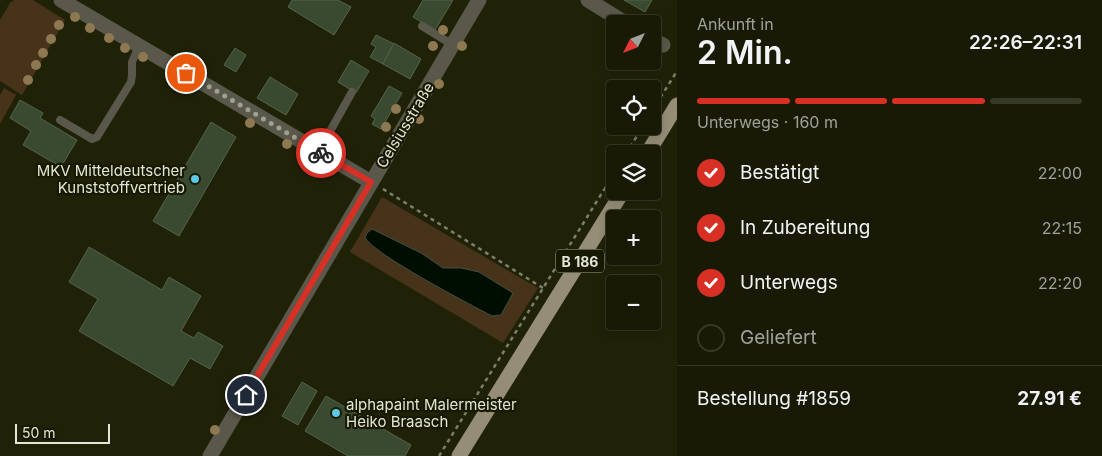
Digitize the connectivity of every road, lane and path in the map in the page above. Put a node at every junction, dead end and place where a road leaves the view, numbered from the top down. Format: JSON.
{"nodes":[{"id":1,"x":62,"y":0,"type":"edge"},
{"id":2,"x":479,"y":0,"type":"edge"},
{"id":3,"x":588,"y":0,"type":"edge"},
{"id":4,"x":612,"y":15,"type":"edge"},
{"id":5,"x":422,"y":26,"type":"dead end"},
{"id":6,"x":454,"y":45,"type":"junction"},
{"id":7,"x":139,"y":46,"type":"junction"},
{"id":8,"x":677,"y":71,"type":"edge"},
{"id":9,"x":352,"y":92,"type":"dead end"},
{"id":10,"x":661,"y":97,"type":"edge"},
{"id":11,"x":677,"y":105,"type":"edge"},
{"id":12,"x":60,"y":120,"type":"dead end"},
{"id":13,"x":653,"y":145,"type":"edge"},
{"id":14,"x":319,"y":152,"type":"junction"},
{"id":15,"x":371,"y":182,"type":"junction"},
{"id":16,"x":606,"y":186,"type":"edge"},
{"id":17,"x":617,"y":200,"type":"edge"},
{"id":18,"x":543,"y":288,"type":"junction"},
{"id":19,"x":210,"y":456,"type":"edge"},
{"id":20,"x":439,"y":456,"type":"edge"},
{"id":21,"x":459,"y":456,"type":"edge"}],
"edges":[{"from":1,"to":7,"type":"street"},
{"from":2,"to":6,"type":"street","name":"Celsiusstraße"},
{"from":3,"to":4,"type":"street"},
{"from":5,"to":6,"type":"lane"},
{"from":6,"to":15,"type":"street","name":"Celsiusstraße"},
{"from":7,"to":12,"type":"lane"},
{"from":7,"to":14,"type":"street"},
{"from":8,"to":10,"type":"path"},
{"from":9,"to":14,"type":"lane"},
{"from":11,"to":13,"type":"main road"},
{"from":14,"to":15,"type":"street"},
{"from":15,"to":18,"type":"path"},
{"from":15,"to":19,"type":"street","name":"Celsiusstraße"},
{"from":16,"to":18,"type":"path"},
{"from":17,"to":21,"type":"main road","number":"B 186"},
{"from":18,"to":20,"type":"path"}]}
